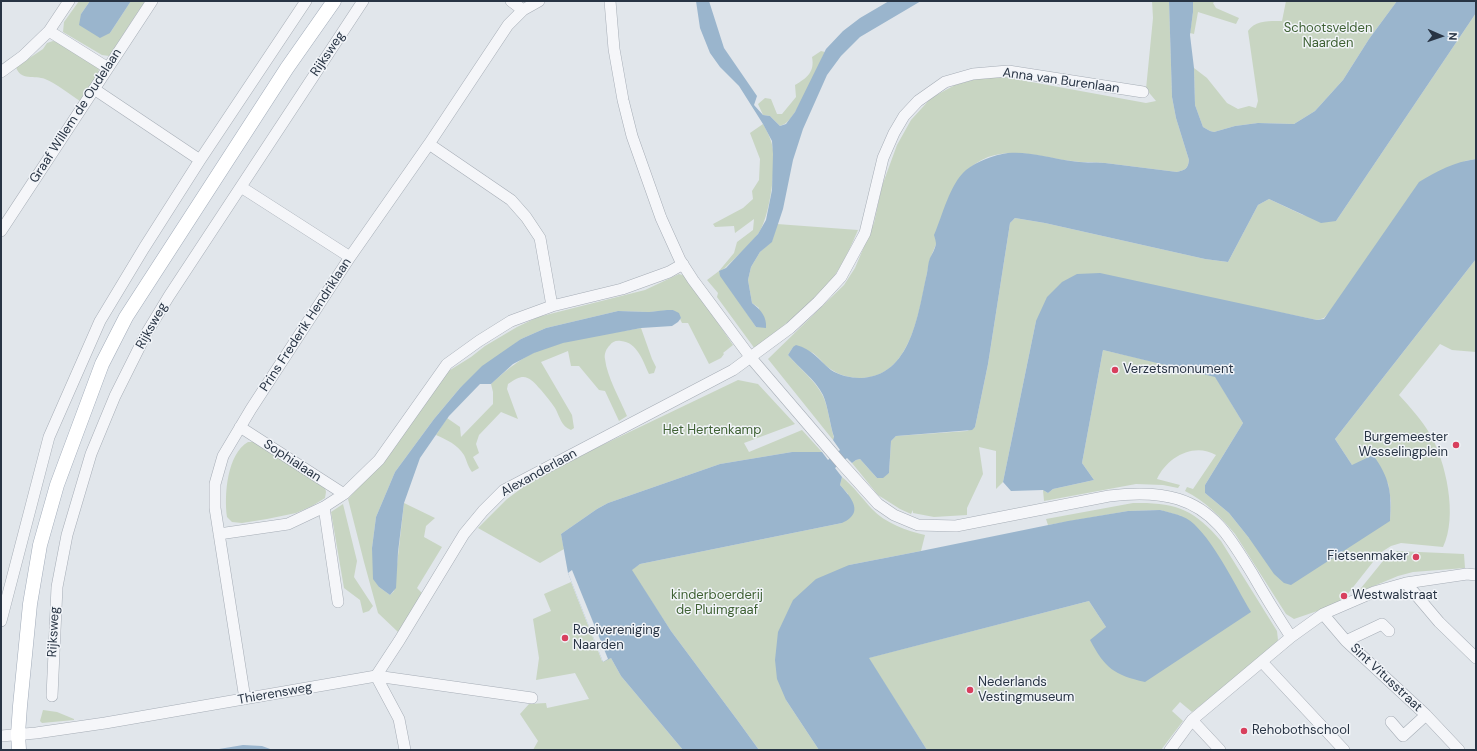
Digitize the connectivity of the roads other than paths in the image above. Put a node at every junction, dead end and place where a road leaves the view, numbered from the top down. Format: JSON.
{"nodes":[{"id":1,"x":69,"y":1,"type":"edge"},
{"id":2,"x":152,"y":1,"type":"edge"},
{"id":3,"x":306,"y":1,"type":"edge"},
{"id":4,"x":327,"y":1,"type":"edge"},
{"id":5,"x":334,"y":1,"type":"edge"},
{"id":6,"x":364,"y":1,"type":"edge"},
{"id":7,"x":511,"y":1,"type":"edge"},
{"id":8,"x":539,"y":1,"type":"edge"},
{"id":9,"x":610,"y":1,"type":"edge"},
{"id":10,"x":523,"y":10,"type":"junction"},
{"id":11,"x":49,"y":31,"type":"junction"},
{"id":12,"x":310,"y":33,"type":"junction"},
{"id":13,"x":108,"y":68,"type":"junction"},
{"id":14,"x":1,"y":72,"type":"edge"},
{"id":15,"x":94,"y":89,"type":"junction"},
{"id":16,"x":1143,"y":92,"type":"dead end"},
{"id":17,"x":429,"y":144,"type":"junction"},
{"id":18,"x":200,"y":160,"type":"junction"},
{"id":19,"x":241,"y":187,"type":"junction"},
{"id":20,"x":1,"y":231,"type":"edge"},
{"id":21,"x":350,"y":257,"type":"junction"},
{"id":22,"x":683,"y":264,"type":"junction"},
{"id":23,"x":552,"y":306,"type":"junction"},
{"id":24,"x":751,"y":358,"type":"junction"},
{"id":25,"x":240,"y":427,"type":"junction"},
{"id":26,"x":344,"y":494,"type":"junction"},
{"id":27,"x":324,"y":507,"type":"junction"},
{"id":28,"x":219,"y":534,"type":"junction"},
{"id":29,"x":1476,"y":575,"type":"edge"},
{"id":30,"x":6,"y":581,"type":"edge"},
{"id":31,"x":1406,"y":583,"type":"junction"},
{"id":32,"x":338,"y":602,"type":"dead end"},
{"id":33,"x":1323,"y":614,"type":"junction"},
{"id":34,"x":1,"y":621,"type":"edge"},
{"id":35,"x":1389,"y":631,"type":"dead end"},
{"id":36,"x":1291,"y":637,"type":"junction"},
{"id":37,"x":1346,"y":641,"type":"junction"},
{"id":38,"x":1476,"y":658,"type":"edge"},
{"id":39,"x":1262,"y":662,"type":"junction"},
{"id":40,"x":376,"y":676,"type":"junction"},
{"id":41,"x":52,"y":696,"type":"dead end"},
{"id":42,"x":532,"y":698,"type":"dead end"},
{"id":43,"x":245,"y":699,"type":"junction"},
{"id":44,"x":1426,"y":715,"type":"junction"},
{"id":45,"x":1192,"y":720,"type":"junction"},
{"id":46,"x":1391,"y":722,"type":"dead end"},
{"id":47,"x":18,"y":734,"type":"junction"},
{"id":48,"x":1,"y":736,"type":"edge"},
{"id":49,"x":19,"y":750,"type":"edge"},
{"id":50,"x":405,"y":750,"type":"edge"},
{"id":51,"x":1170,"y":750,"type":"edge"},
{"id":52,"x":1220,"y":750,"type":"edge"},
{"id":53,"x":1344,"y":750,"type":"edge"},
{"id":54,"x":1459,"y":750,"type":"edge"}],
"edges":[{"from":1,"to":11,"type":"street"},
{"from":2,"to":13,"type":"street","name":"Graaf Willem de Oudelaan"},
{"from":3,"to":18,"type":"street"},
{"from":4,"to":12,"type":"main road","name":"Rijksweg"},
{"from":5,"to":12,"type":"main road","name":"Rijksweg"},
{"from":6,"to":19,"type":"street","name":"Rijksweg"},
{"from":7,"to":10,"type":"street"},
{"from":8,"to":10,"type":"street","name":"Prins Frederik Hendriklaan"},
{"from":9,"to":22,"type":"street"},
{"from":10,"to":17,"type":"street","name":"Prins Frederik Hendriklaan"},
{"from":11,"to":13,"type":"street"},
{"from":11,"to":14,"type":"street"},
{"from":12,"to":47,"type":"main road","name":"Rijksweg"},
{"from":13,"to":15,"type":"street","name":"Graaf Willem de Oudelaan"},
{"from":15,"to":18,"type":"street"},
{"from":15,"to":20,"type":"street","name":"Graaf Willem de Oudelaan"},
{"from":16,"to":24,"type":"street","name":"Anna van Burenlaan"},
{"from":17,"to":21,"type":"street","name":"Prins Frederik Hendriklaan"},
{"from":17,"to":23,"type":"street"},
{"from":18,"to":30,"type":"street"},
{"from":19,"to":21,"type":"street"},
{"from":19,"to":41,"type":"street","name":"Rijksweg"},
{"from":21,"to":25,"type":"street","name":"Prins Frederik Hendriklaan"},
{"from":22,"to":23,"type":"street"},
{"from":22,"to":24,"type":"street"},
{"from":23,"to":26,"type":"street"},
{"from":24,"to":36,"type":"street"},
{"from":24,"to":40,"type":"street","name":"Alexanderlaan"},
{"from":25,"to":26,"type":"street","name":"Sophialaan"},
{"from":25,"to":28,"type":"street","name":"Prins Frederik Hendriklaan"},
{"from":26,"to":27,"type":"street"},
{"from":27,"to":28,"type":"street"},
{"from":27,"to":32,"type":"street"},
{"from":28,"to":43,"type":"street","name":"Prins Frederik Hendriklaan"},
{"from":29,"to":31,"type":"street"},
{"from":30,"to":34,"type":"street"},
{"from":31,"to":33,"type":"street"},
{"from":31,"to":38,"type":"street"},
{"from":33,"to":36,"type":"street"},
{"from":33,"to":37,"type":"street","name":"Sint Vitusstraat"},
{"from":35,"to":37,"type":"street","name":"Sint Vitusstraat"},
{"from":36,"to":39,"type":"street"},
{"from":37,"to":44,"type":"street","name":"Sint Vitusstraat"},
{"from":39,"to":45,"type":"street"},
{"from":39,"to":53,"type":"street"},
{"from":40,"to":42,"type":"street","name":"Thierensweg"},
{"from":40,"to":43,"type":"street","name":"Thierensweg"},
{"from":40,"to":50,"type":"street"},
{"from":43,"to":47,"type":"street","name":"Thierensweg"},
{"from":44,"to":46,"type":"street","name":"Sint Vitusstraat"},
{"from":44,"to":54,"type":"street","name":"Sint Vitusstraat"},
{"from":45,"to":51,"type":"street"},
{"from":45,"to":52,"type":"street"},
{"from":47,"to":48,"type":"street","name":"Thierensweg"},
{"from":47,"to":49,"type":"main road","name":"Rijksweg"}]}
